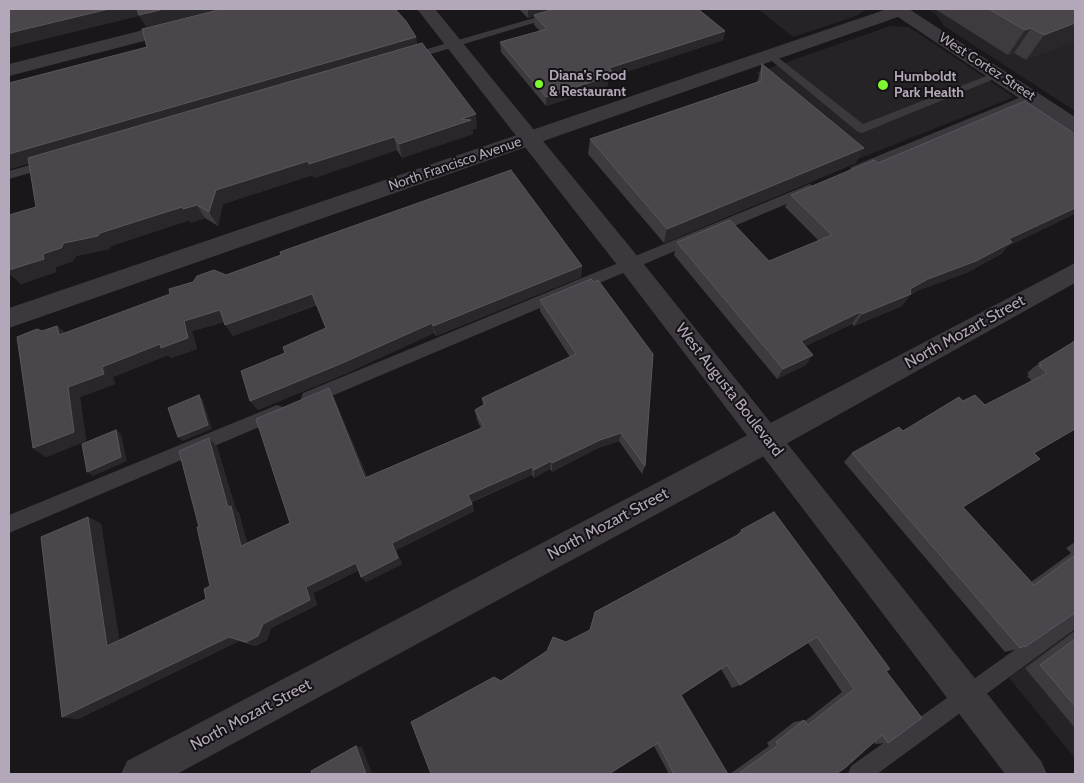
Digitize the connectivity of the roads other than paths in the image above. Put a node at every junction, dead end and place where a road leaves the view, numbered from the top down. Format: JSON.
{"nodes":[{"id":1,"x":246,"y":9,"type":"edge"},
{"id":2,"x":426,"y":9,"type":"edge"},
{"id":3,"x":575,"y":9,"type":"edge"},
{"id":4,"x":899,"y":10,"type":"edge"},
{"id":5,"x":454,"y":44,"type":"junction"},
{"id":6,"x":771,"y":55,"type":"junction"},
{"id":7,"x":400,"y":60,"type":"edge"},
{"id":8,"x":9,"y":70,"type":"edge"},
{"id":9,"x":998,"y":75,"type":"junction"},
{"id":10,"x":1032,"y":97,"type":"junction"},
{"id":11,"x":1075,"y":126,"type":"edge"},
{"id":12,"x":530,"y":138,"type":"junction"},
{"id":13,"x":66,"y":158,"type":"edge"},
{"id":14,"x":847,"y":174,"type":"edge"},
{"id":15,"x":9,"y":175,"type":"edge"},
{"id":16,"x":828,"y":182,"type":"edge"},
{"id":17,"x":630,"y":264,"type":"junction"},
{"id":18,"x":1075,"y":272,"type":"edge"},
{"id":19,"x":9,"y":318,"type":"edge"},
{"id":20,"x":767,"y":440,"type":"junction"},
{"id":21,"x":9,"y":524,"type":"edge"},
{"id":22,"x":1075,"y":617,"type":"edge"},
{"id":23,"x":966,"y":695,"type":"junction"},
{"id":24,"x":140,"y":774,"type":"edge"},
{"id":25,"x":859,"y":774,"type":"edge"},
{"id":26,"x":1028,"y":774,"type":"edge"}],
"edges":[{"from":1,"to":8,"type":"street"},
{"from":2,"to":5,"type":"street","name":"West Augusta Boulevard"},
{"from":3,"to":5,"type":"lane"},
{"from":4,"to":6,"type":"street","name":"North Francisco Avenue"},
{"from":4,"to":9,"type":"street","name":"West Cortez Street"},
{"from":5,"to":7,"type":"lane"},
{"from":5,"to":12,"type":"street","name":"West Augusta Boulevard"},
{"from":6,"to":9,"type":"lane"},
{"from":6,"to":12,"type":"street","name":"North Francisco Avenue"},
{"from":9,"to":10,"type":"street","name":"West Cortez Street"},
{"from":10,"to":11,"type":"street","name":"West Cortez Street"},
{"from":10,"to":14,"type":"lane"},
{"from":12,"to":17,"type":"street","name":"West Augusta Boulevard"},
{"from":12,"to":19,"type":"street","name":"North Francisco Avenue"},
{"from":13,"to":15,"type":"lane"},
{"from":16,"to":17,"type":"lane"},
{"from":17,"to":20,"type":"street","name":"West Augusta Boulevard"},
{"from":17,"to":21,"type":"lane"},
{"from":18,"to":20,"type":"street","name":"North Mozart Street"},
{"from":20,"to":23,"type":"street","name":"West Augusta Boulevard"},
{"from":20,"to":24,"type":"street","name":"North Mozart Street"},
{"from":22,"to":23,"type":"lane"},
{"from":23,"to":25,"type":"lane"},
{"from":23,"to":26,"type":"street","name":"West Augusta Boulevard"}]}
